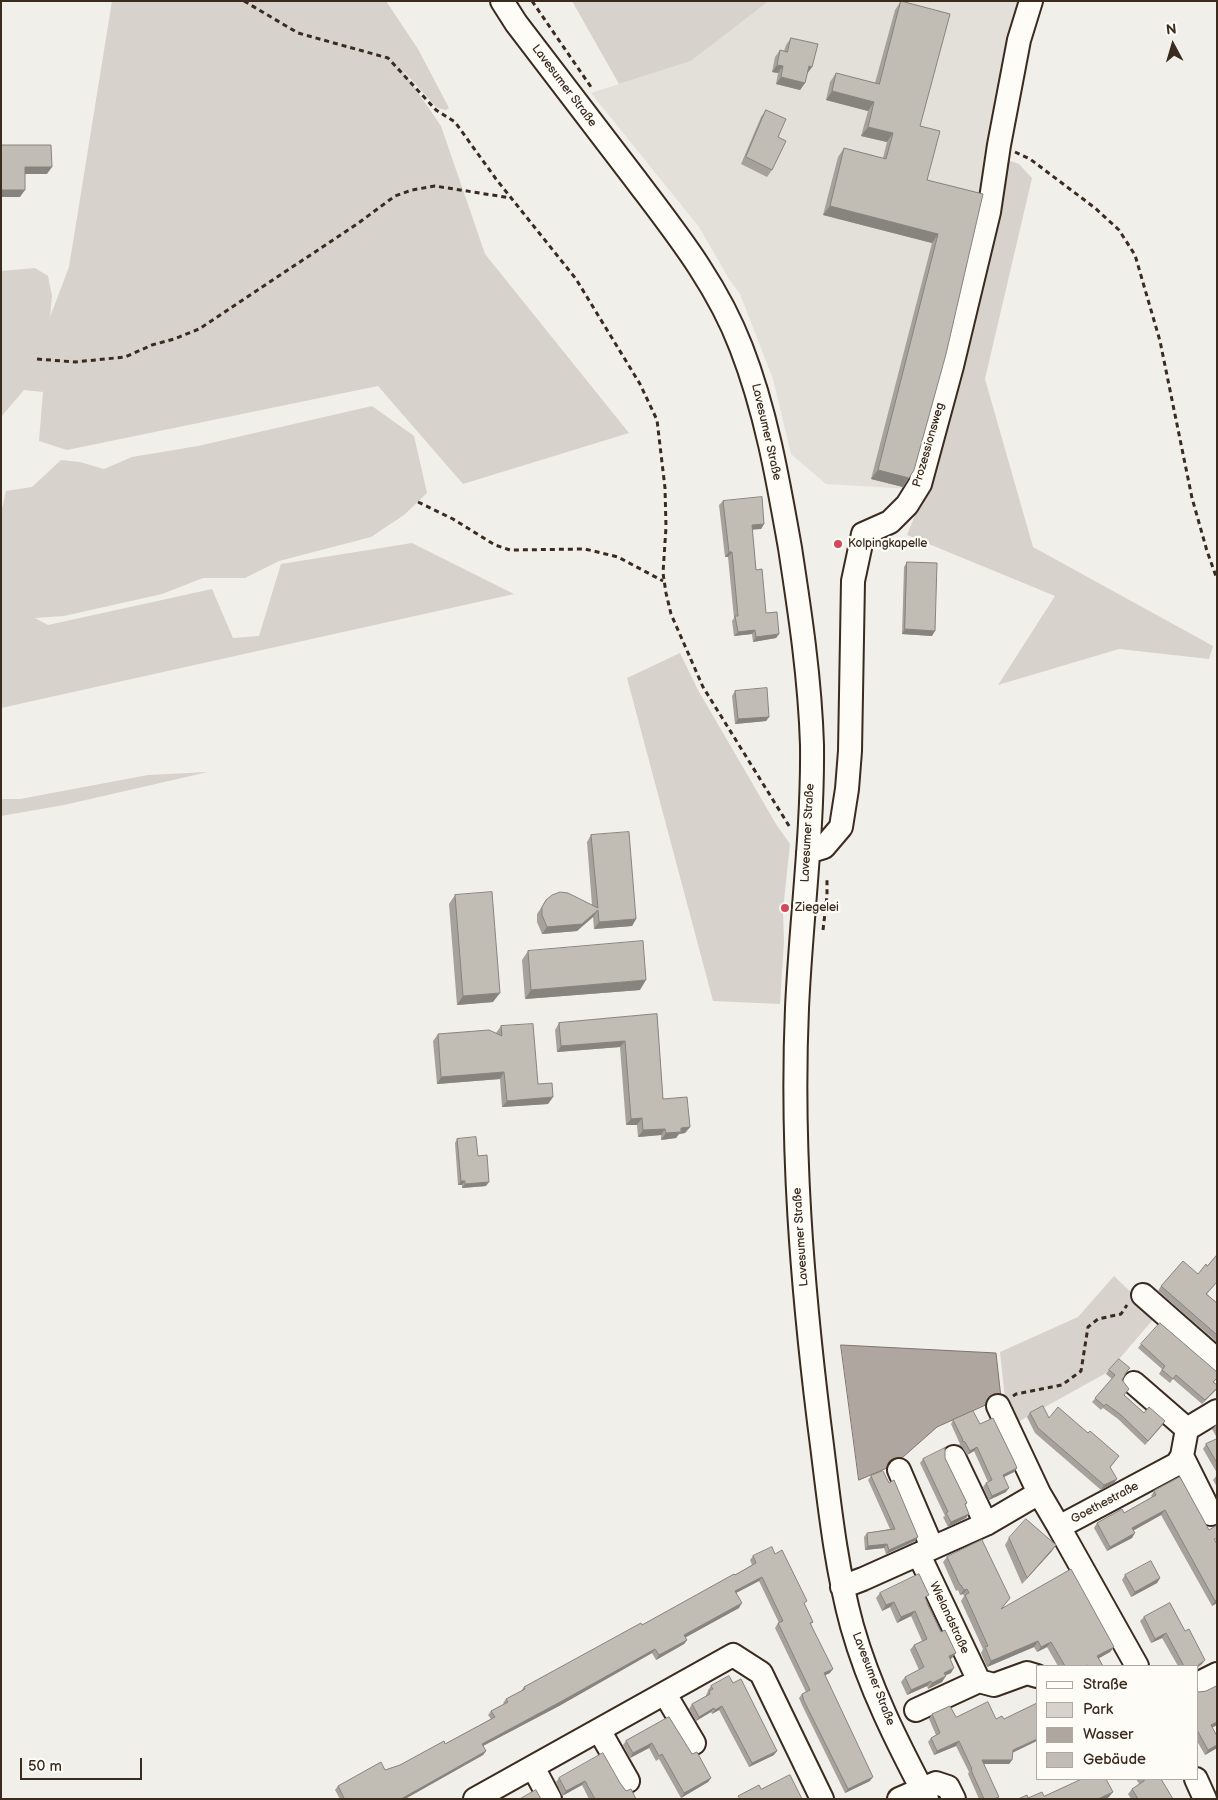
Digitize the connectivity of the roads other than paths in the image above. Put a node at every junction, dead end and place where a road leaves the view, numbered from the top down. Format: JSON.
{"nodes":[{"id":1,"x":502,"y":1,"type":"edge"},
{"id":2,"x":1031,"y":1,"type":"edge"},
{"id":3,"x":808,"y":852,"type":"junction"},
{"id":4,"x":1143,"y":1295,"type":"road end"},
{"id":5,"x":1217,"y":1360,"type":"edge"},
{"id":6,"x":1134,"y":1384,"type":"dead end"},
{"id":7,"x":998,"y":1406,"type":"road end"},
{"id":8,"x":1217,"y":1411,"type":"edge"},
{"id":9,"x":1187,"y":1429,"type":"junction"},
{"id":10,"x":1182,"y":1456,"type":"junction"},
{"id":11,"x":954,"y":1457,"type":"dead end"},
{"id":12,"x":899,"y":1470,"type":"dead end"},
{"id":13,"x":1040,"y":1493,"type":"junction"},
{"id":14,"x":1210,"y":1514,"type":"dead end"},
{"id":15,"x":986,"y":1524,"type":"junction"},
{"id":16,"x":1059,"y":1527,"type":"junction"},
{"id":17,"x":926,"y":1551,"type":"junction"},
{"id":18,"x":842,"y":1587,"type":"junction"},
{"id":19,"x":1128,"y":1663,"type":"edge"},
{"id":20,"x":1217,"y":1674,"type":"edge"},
{"id":21,"x":1036,"y":1676,"type":"edge"},
{"id":22,"x":979,"y":1681,"type":"junction"},
{"id":23,"x":1198,"y":1684,"type":"edge"},
{"id":24,"x":665,"y":1694,"type":"junction"},
{"id":25,"x":916,"y":1710,"type":"dead end"},
{"id":26,"x":599,"y":1730,"type":"junction"},
{"id":27,"x":694,"y":1743,"type":"dead end"},
{"id":28,"x":533,"y":1767,"type":"junction"},
{"id":29,"x":1196,"y":1780,"type":"edge"},
{"id":30,"x":628,"y":1781,"type":"dead end"},
{"id":31,"x":924,"y":1794,"type":"edge"},
{"id":32,"x":475,"y":1799,"type":"edge"},
{"id":33,"x":550,"y":1799,"type":"edge"},
{"id":34,"x":822,"y":1799,"type":"edge"},
{"id":35,"x":899,"y":1799,"type":"edge"},
{"id":36,"x":954,"y":1799,"type":"edge"},
{"id":37,"x":1205,"y":1799,"type":"edge"}],
"edges":[{"from":1,"to":3,"type":"street","name":"Lavesumer Straße"},
{"from":2,"to":3,"type":"street","name":"Prozessionsweg"},
{"from":3,"to":18,"type":"street","name":"Lavesumer Straße"},
{"from":4,"to":5,"type":"street"},
{"from":6,"to":9,"type":"street"},
{"from":7,"to":13,"type":"street","name":"Goethestraße"},
{"from":8,"to":9,"type":"street"},
{"from":9,"to":10,"type":"street"},
{"from":10,"to":14,"type":"street"},
{"from":10,"to":16,"type":"street","name":"Goethestraße"},
{"from":11,"to":15,"type":"street"},
{"from":12,"to":17,"type":"street"},
{"from":13,"to":15,"type":"street"},
{"from":13,"to":16,"type":"street","name":"Goethestraße"},
{"from":15,"to":17,"type":"street"},
{"from":16,"to":19,"type":"street"},
{"from":17,"to":18,"type":"street"},
{"from":17,"to":22,"type":"street","name":"Wielandstraße"},
{"from":18,"to":31,"type":"street","name":"Lavesumer Straße"},
{"from":20,"to":23,"type":"street"},
{"from":21,"to":22,"type":"street"},
{"from":22,"to":25,"type":"street"},
{"from":24,"to":26,"type":"street"},
{"from":24,"to":27,"type":"street"},
{"from":24,"to":34,"type":"street"},
{"from":26,"to":28,"type":"street"},
{"from":26,"to":30,"type":"street"},
{"from":28,"to":32,"type":"street"},
{"from":28,"to":33,"type":"street"},
{"from":29,"to":37,"type":"street"},
{"from":31,"to":35,"type":"street"},
{"from":31,"to":36,"type":"street"}]}
